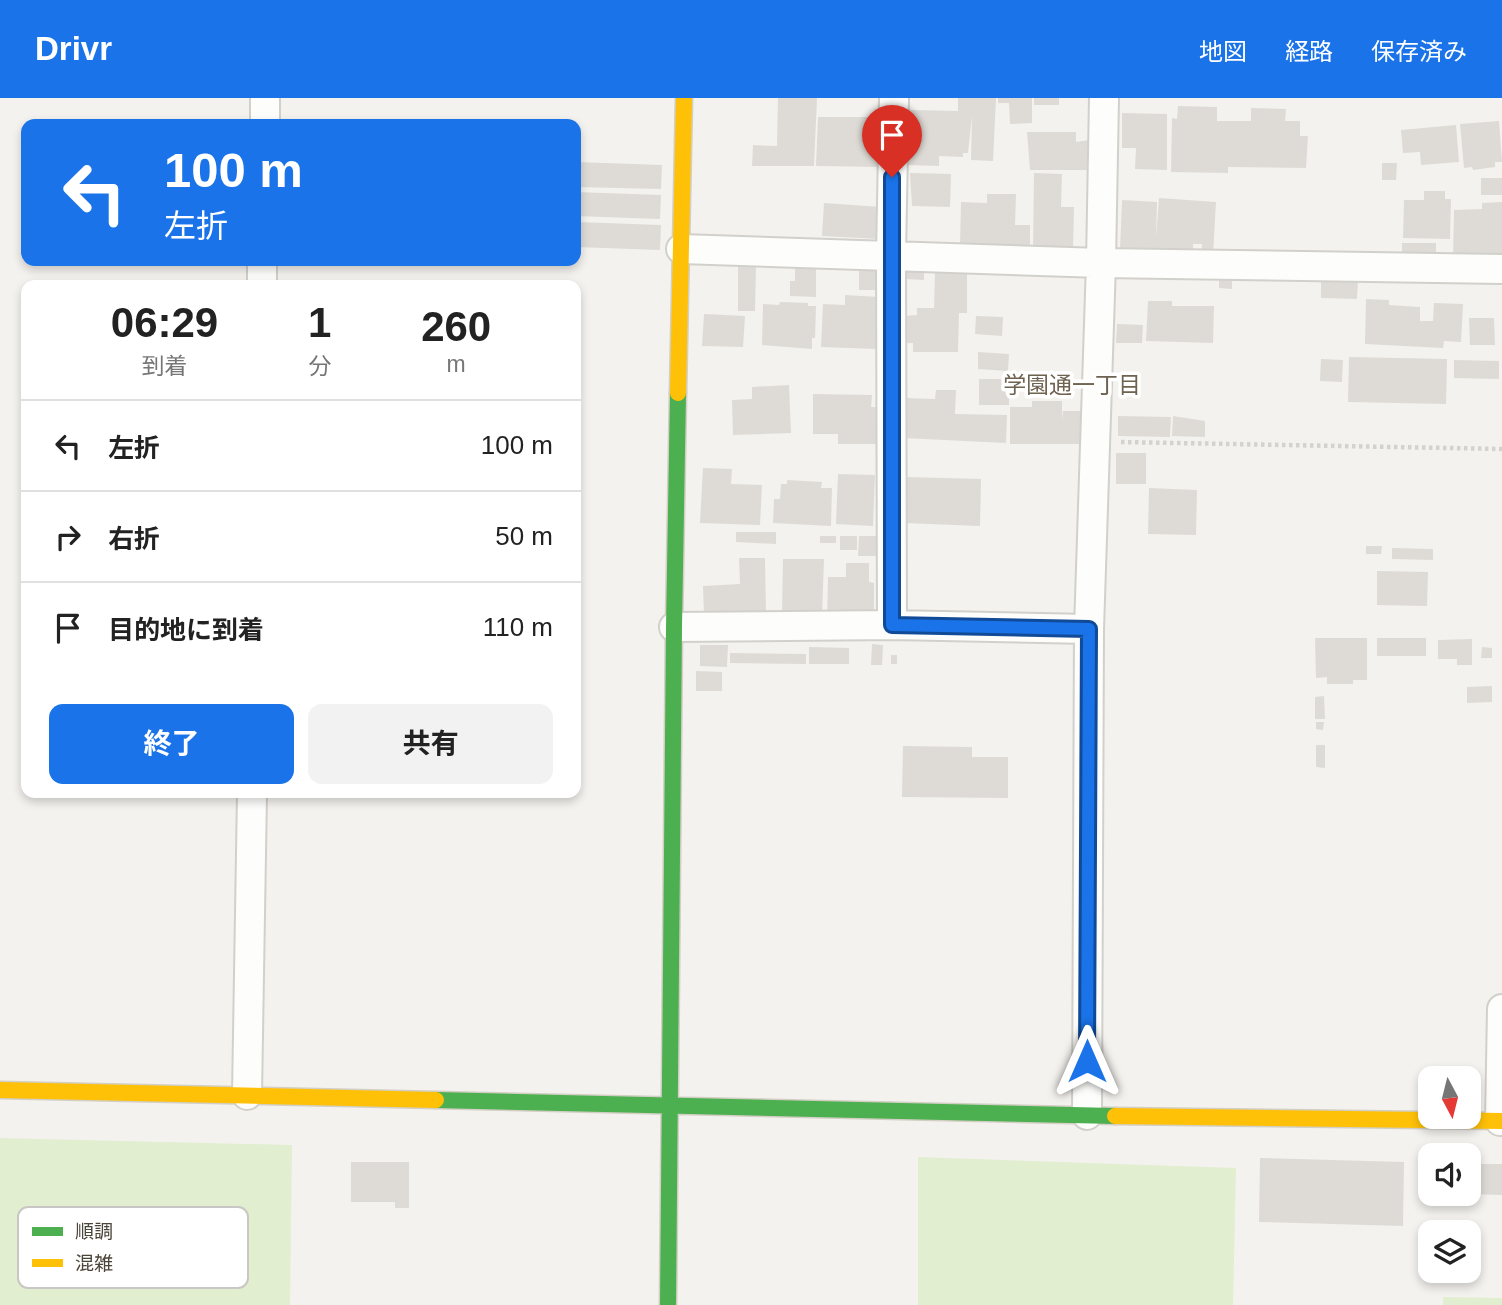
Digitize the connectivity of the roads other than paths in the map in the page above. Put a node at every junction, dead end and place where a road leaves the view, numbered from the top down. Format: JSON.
{"nodes":[{"id":1,"x":265,"y":98,"type":"edge"},
{"id":2,"x":684,"y":98,"type":"edge"},
{"id":3,"x":894,"y":98,"type":"edge"},
{"id":4,"x":1104,"y":98,"type":"edge"},
{"id":5,"x":265,"y":119,"type":"edge"},
{"id":6,"x":681,"y":249,"type":"junction"},
{"id":7,"x":891,"y":256,"type":"junction"},
{"id":8,"x":1101,"y":263,"type":"junction"},
{"id":9,"x":1502,"y":269,"type":"edge"},
{"id":10,"x":892,"y":625,"type":"junction"},
{"id":11,"x":674,"y":627,"type":"junction"},
{"id":12,"x":1089,"y":629,"type":"junction"},
{"id":13,"x":252,"y":798,"type":"edge"},
{"id":14,"x":1502,"y":1009,"type":"edge"},
{"id":15,"x":0,"y":1090,"type":"edge"},
{"id":16,"x":247,"y":1095,"type":"junction"},
{"id":17,"x":671,"y":1105,"type":"junction"},
{"id":18,"x":1087,"y":1115,"type":"junction"},
{"id":19,"x":1501,"y":1121,"type":"edge"},
{"id":20,"x":668,"y":1305,"type":"edge"}],
"edges":[{"from":1,"to":5,"type":"street"},
{"from":2,"to":6,"type":"street"},
{"from":3,"to":7,"type":"street"},
{"from":4,"to":8,"type":"street"},
{"from":6,"to":7,"type":"street"},
{"from":6,"to":11,"type":"street"},
{"from":7,"to":8,"type":"street"},
{"from":7,"to":10,"type":"street"},
{"from":8,"to":9,"type":"street"},
{"from":8,"to":12,"type":"street"},
{"from":10,"to":11,"type":"street"},
{"from":10,"to":12,"type":"street"},
{"from":11,"to":17,"type":"street"},
{"from":12,"to":18,"type":"street"},
{"from":13,"to":16,"type":"street"},
{"from":14,"to":19,"type":"street"},
{"from":15,"to":16,"type":"street"},
{"from":16,"to":17,"type":"street"},
{"from":17,"to":18,"type":"street"},
{"from":17,"to":20,"type":"street"},
{"from":18,"to":19,"type":"street"}]}
